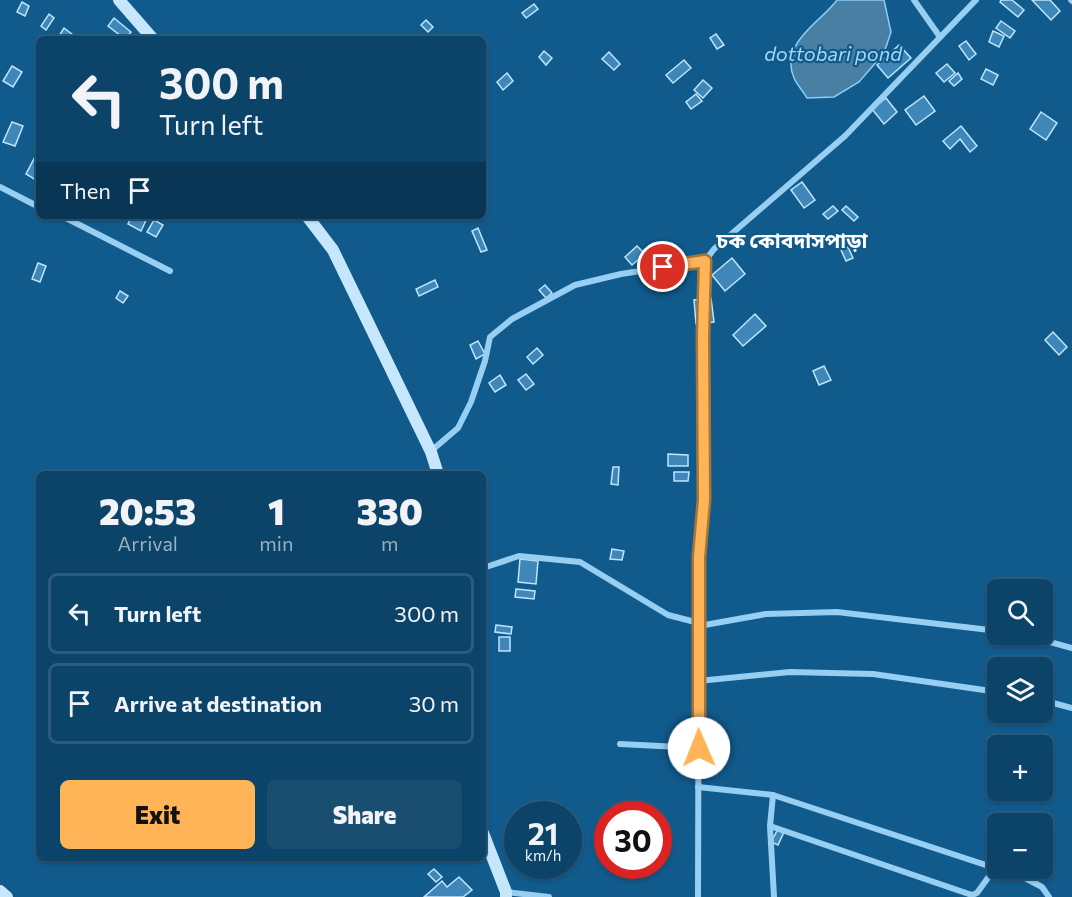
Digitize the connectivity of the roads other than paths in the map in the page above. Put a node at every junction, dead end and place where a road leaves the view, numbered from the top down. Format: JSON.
{"nodes":[{"id":1,"x":119,"y":0,"type":"edge"},
{"id":2,"x":914,"y":0,"type":"edge"},
{"id":3,"x":976,"y":0,"type":"edge"},
{"id":4,"x":150,"y":36,"type":"edge"},
{"id":5,"x":940,"y":37,"type":"junction"},
{"id":6,"x":0,"y":187,"type":"edge"},
{"id":7,"x":36,"y":205,"type":"edge"},
{"id":8,"x":68,"y":219,"type":"edge"},
{"id":9,"x":309,"y":219,"type":"edge"},
{"id":10,"x":705,"y":261,"type":"junction"},
{"id":11,"x":170,"y":271,"type":"dead end"},
{"id":12,"x":430,"y":452,"type":"junction"},
{"id":13,"x":437,"y":471,"type":"edge"},
{"id":14,"x":486,"y":567,"type":"edge"},
{"id":15,"x":699,"y":625,"type":"junction"},
{"id":16,"x":987,"y":630,"type":"edge"},
{"id":17,"x":1053,"y":643,"type":"edge"},
{"id":18,"x":1072,"y":648,"type":"edge"},
{"id":19,"x":698,"y":681,"type":"junction"},
{"id":20,"x":987,"y":690,"type":"edge"},
{"id":21,"x":1053,"y":703,"type":"edge"},
{"id":22,"x":1072,"y":708,"type":"edge"},
{"id":23,"x":620,"y":744,"type":"dead end"},
{"id":24,"x":699,"y":748,"type":"junction"},
{"id":25,"x":698,"y":787,"type":"junction"},
{"id":26,"x":773,"y":795,"type":"junction"},
{"id":27,"x":770,"y":826,"type":"junction"},
{"id":28,"x":486,"y":841,"type":"edge"},
{"id":29,"x":987,"y":865,"type":"edge"},
{"id":30,"x":987,"y":879,"type":"edge"},
{"id":31,"x":1024,"y":879,"type":"edge"},
{"id":32,"x":0,"y":891,"type":"edge"},
{"id":33,"x":506,"y":894,"type":"edge"},
{"id":34,"x":7,"y":897,"type":"edge"},
{"id":35,"x":549,"y":897,"type":"edge"},
{"id":36,"x":698,"y":897,"type":"edge"},
{"id":37,"x":774,"y":897,"type":"edge"},
{"id":38,"x":1049,"y":897,"type":"edge"}],
"edges":[{"from":1,"to":4,"type":"street"},
{"from":2,"to":5,"type":"street"},
{"from":3,"to":5,"type":"street"},
{"from":5,"to":10,"type":"street"},
{"from":6,"to":7,"type":"street"},
{"from":8,"to":11,"type":"street"},
{"from":9,"to":12,"type":"street"},
{"from":10,"to":12,"type":"street"},
{"from":10,"to":15,"type":"street"},
{"from":12,"to":13,"type":"street"},
{"from":14,"to":15,"type":"street"},
{"from":15,"to":16,"type":"street"},
{"from":15,"to":19,"type":"street"},
{"from":17,"to":18,"type":"street"},
{"from":19,"to":20,"type":"street"},
{"from":19,"to":24,"type":"street"},
{"from":21,"to":22,"type":"street"},
{"from":23,"to":24,"type":"street"},
{"from":24,"to":25,"type":"street"},
{"from":25,"to":26,"type":"street"},
{"from":25,"to":36,"type":"street"},
{"from":26,"to":27,"type":"street"},
{"from":26,"to":29,"type":"street"},
{"from":27,"to":30,"type":"street"},
{"from":27,"to":37,"type":"street"},
{"from":28,"to":33,"type":"street"},
{"from":31,"to":38,"type":"street"},
{"from":32,"to":34,"type":"street"},
{"from":33,"to":35,"type":"street"}]}
